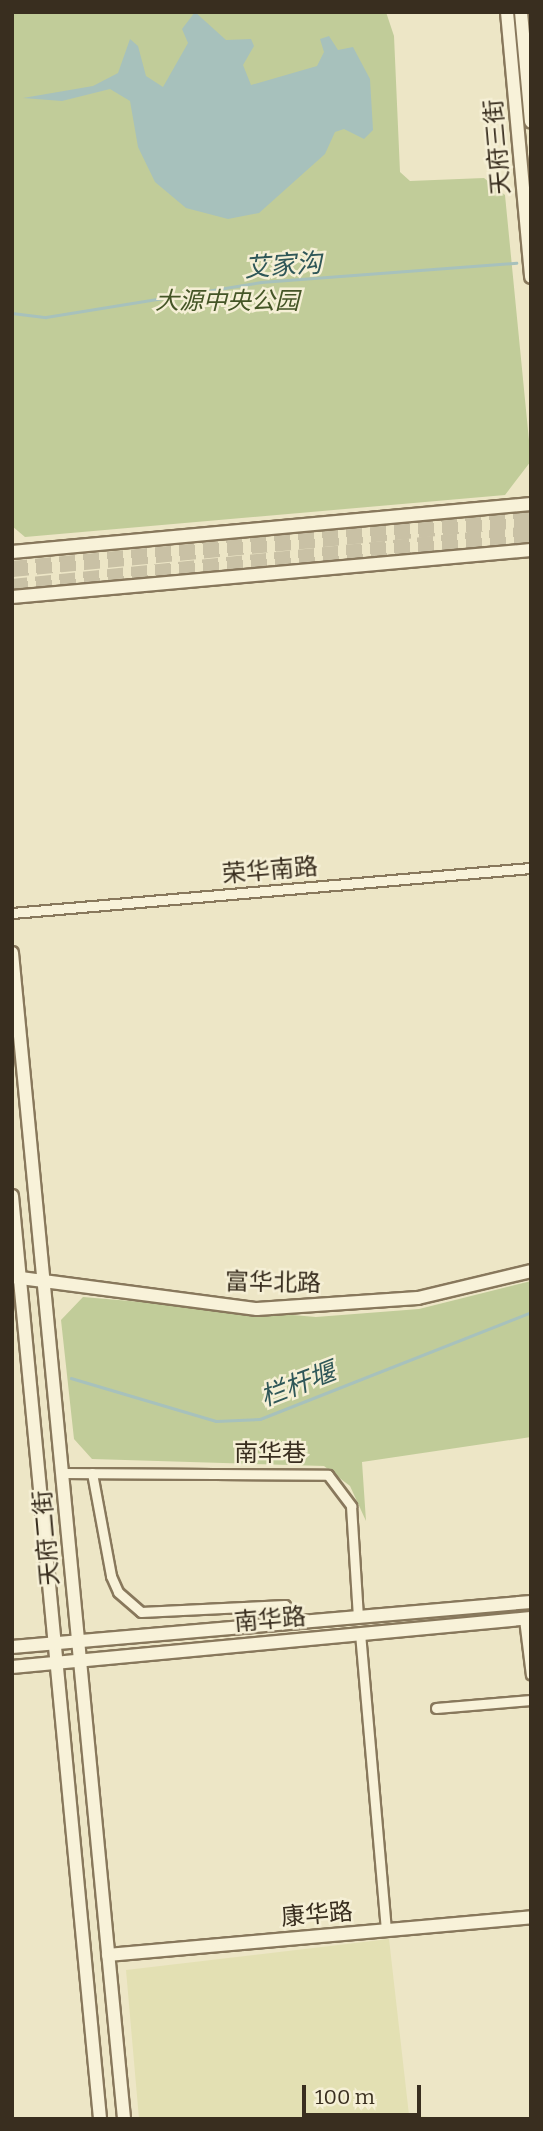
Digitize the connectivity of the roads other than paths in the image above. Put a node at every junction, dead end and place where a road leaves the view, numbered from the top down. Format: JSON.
{"nodes":[{"id":1,"x":507,"y":12,"type":"edge"},
{"id":2,"x":521,"y":12,"type":"edge"},
{"id":3,"x":531,"y":122,"type":"edge"},
{"id":4,"x":531,"y":277,"type":"edge"},
{"id":5,"x":531,"y":504,"type":"edge"},
{"id":6,"x":531,"y":550,"type":"edge"},
{"id":7,"x":12,"y":552,"type":"edge"},
{"id":8,"x":12,"y":597,"type":"edge"},
{"id":9,"x":531,"y":868,"type":"edge"},
{"id":10,"x":12,"y":914,"type":"edge"},
{"id":11,"x":12,"y":953,"type":"edge"},
{"id":12,"x":12,"y":1196,"type":"edge"},
{"id":13,"x":531,"y":1271,"type":"edge"},
{"id":14,"x":16,"y":1278,"type":"edge"},
{"id":15,"x":44,"y":1282,"type":"junction"},
{"id":16,"x":92,"y":1473,"type":"junction"},
{"id":17,"x":62,"y":1474,"type":"junction"},
{"id":18,"x":531,"y":1602,"type":"edge"},
{"id":19,"x":358,"y":1617,"type":"junction"},
{"id":20,"x":527,"y":1619,"type":"edge"},
{"id":21,"x":287,"y":1622,"type":"junction"},
{"id":22,"x":360,"y":1633,"type":"junction"},
{"id":23,"x":78,"y":1640,"type":"junction"},
{"id":24,"x":55,"y":1642,"type":"junction"},
{"id":25,"x":12,"y":1647,"type":"edge"},
{"id":26,"x":80,"y":1661,"type":"junction"},
{"id":27,"x":57,"y":1663,"type":"junction"},
{"id":28,"x":12,"y":1667,"type":"edge"},
{"id":29,"x":531,"y":1675,"type":"edge"},
{"id":30,"x":531,"y":1700,"type":"edge"},
{"id":31,"x":436,"y":1708,"type":"dead end"},
{"id":32,"x":531,"y":1917,"type":"edge"},
{"id":33,"x":386,"y":1930,"type":"junction"},
{"id":34,"x":108,"y":1955,"type":"junction"},
{"id":35,"x":100,"y":2119,"type":"edge"},
{"id":36,"x":124,"y":2119,"type":"edge"}],
"edges":[{"from":1,"to":4,"type":"main road","name":"天府三街"},
{"from":2,"to":3,"type":"main road","name":"天府三街"},
{"from":5,"to":7,"type":"main road"},
{"from":6,"to":8,"type":"main road"},
{"from":9,"to":10,"type":"street","name":"荣华南路"},
{"from":11,"to":15,"type":"main road","name":"天府二街"},
{"from":12,"to":14,"type":"main road","name":"天府二街"},
{"from":13,"to":15,"type":"main road","name":"富华北路"},
{"from":14,"to":15,"type":"main road","name":"富华北路"},
{"from":14,"to":24,"type":"main road","name":"天府二街"},
{"from":15,"to":17,"type":"main road","name":"天府二街"},
{"from":16,"to":17,"type":"street","name":"南华巷"},
{"from":16,"to":19,"type":"street","name":"南华巷"},
{"from":16,"to":21,"type":"street"},
{"from":17,"to":23,"type":"main road","name":"天府二街"},
{"from":18,"to":19,"type":"main road","name":"南华路"},
{"from":19,"to":21,"type":"main road","name":"南华路"},
{"from":20,"to":22,"type":"main road","name":"南华路"},
{"from":20,"to":29,"type":"street"},
{"from":21,"to":23,"type":"main road","name":"南华路"},
{"from":22,"to":26,"type":"main road","name":"南华路"},
{"from":22,"to":33,"type":"street"},
{"from":23,"to":24,"type":"main road","name":"南华路"},
{"from":23,"to":26,"type":"main road","name":"天府二街"},
{"from":24,"to":25,"type":"main road","name":"南华路"},
{"from":24,"to":27,"type":"main road","name":"天府二街"},
{"from":26,"to":27,"type":"main road","name":"南华路"},
{"from":26,"to":34,"type":"main road","name":"天府二街"},
{"from":27,"to":28,"type":"main road","name":"南华路"},
{"from":27,"to":35,"type":"main road","name":"天府二街"},
{"from":30,"to":31,"type":"street"},
{"from":32,"to":33,"type":"main road","name":"康华路"},
{"from":33,"to":34,"type":"main road","name":"康华路"},
{"from":34,"to":36,"type":"main road","name":"天府二街"}]}
